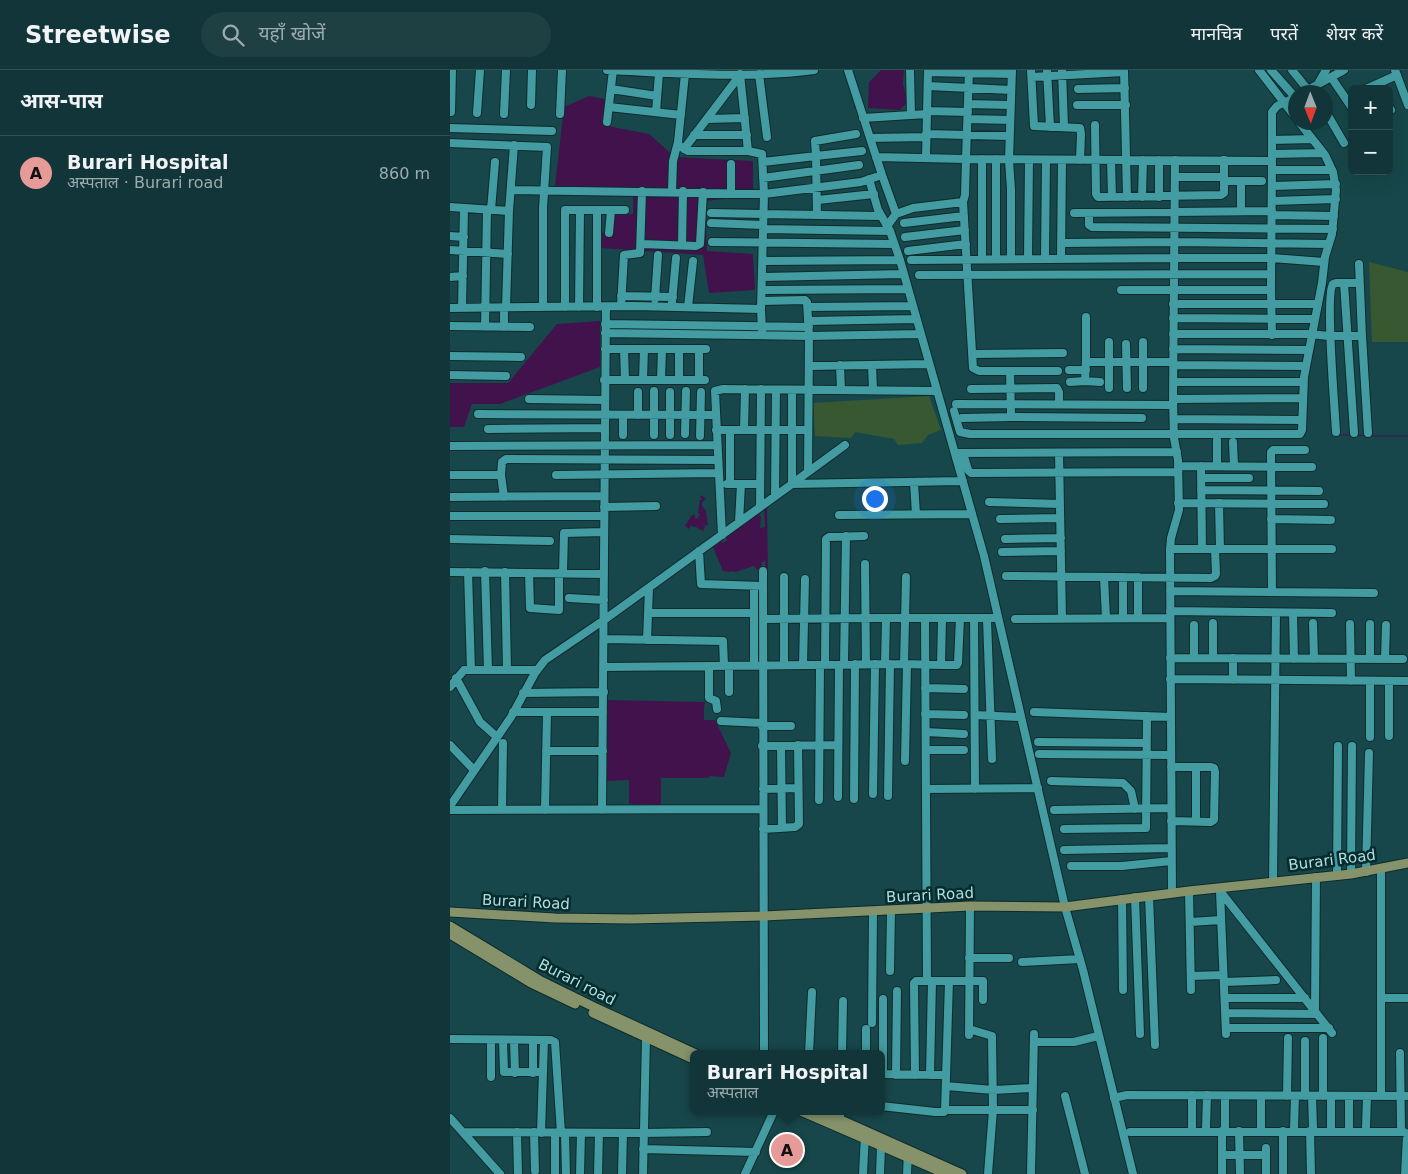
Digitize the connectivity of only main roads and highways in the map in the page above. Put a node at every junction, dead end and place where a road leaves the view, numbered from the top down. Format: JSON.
{"nodes":[{"id":1,"x":1408,"y":863,"type":"edge"},
{"id":2,"x":450,"y":912,"type":"edge"},
{"id":3,"x":450,"y":926,"type":"edge"},
{"id":4,"x":450,"y":934,"type":"edge"},
{"id":5,"x":647,"y":1034,"type":"junction"},
{"id":6,"x":690,"y":1052,"type":"edge"},
{"id":7,"x":690,"y":1057,"type":"edge"},
{"id":8,"x":813,"y":1115,"type":"edge"},
{"id":9,"x":840,"y":1115,"type":"edge"},
{"id":10,"x":865,"y":1134,"type":"junction"},
{"id":11,"x":908,"y":1154,"type":"junction"},
{"id":12,"x":934,"y":1172,"type":"edge"},
{"id":13,"x":946,"y":1174,"type":"edge"},
{"id":14,"x":962,"y":1174,"type":"edge"}],
"edges":[{"from":1,"to":2,"type":"main road","name":"Burari Road"},
{"from":3,"to":5,"type":"main road","name":"Burari road"},
{"from":4,"to":5,"type":"main road","name":"Burari road"},
{"from":5,"to":6,"type":"main road","name":"Burari road"},
{"from":5,"to":7,"type":"main road","name":"Burari road"},
{"from":8,"to":10,"type":"main road"},
{"from":9,"to":10,"type":"main road"},
{"from":10,"to":11,"type":"main road"},
{"from":10,"to":11,"type":"main road"},
{"from":11,"to":12,"type":"main road"},
{"from":11,"to":14,"type":"main road"},
{"from":12,"to":13,"type":"main road"}]}
